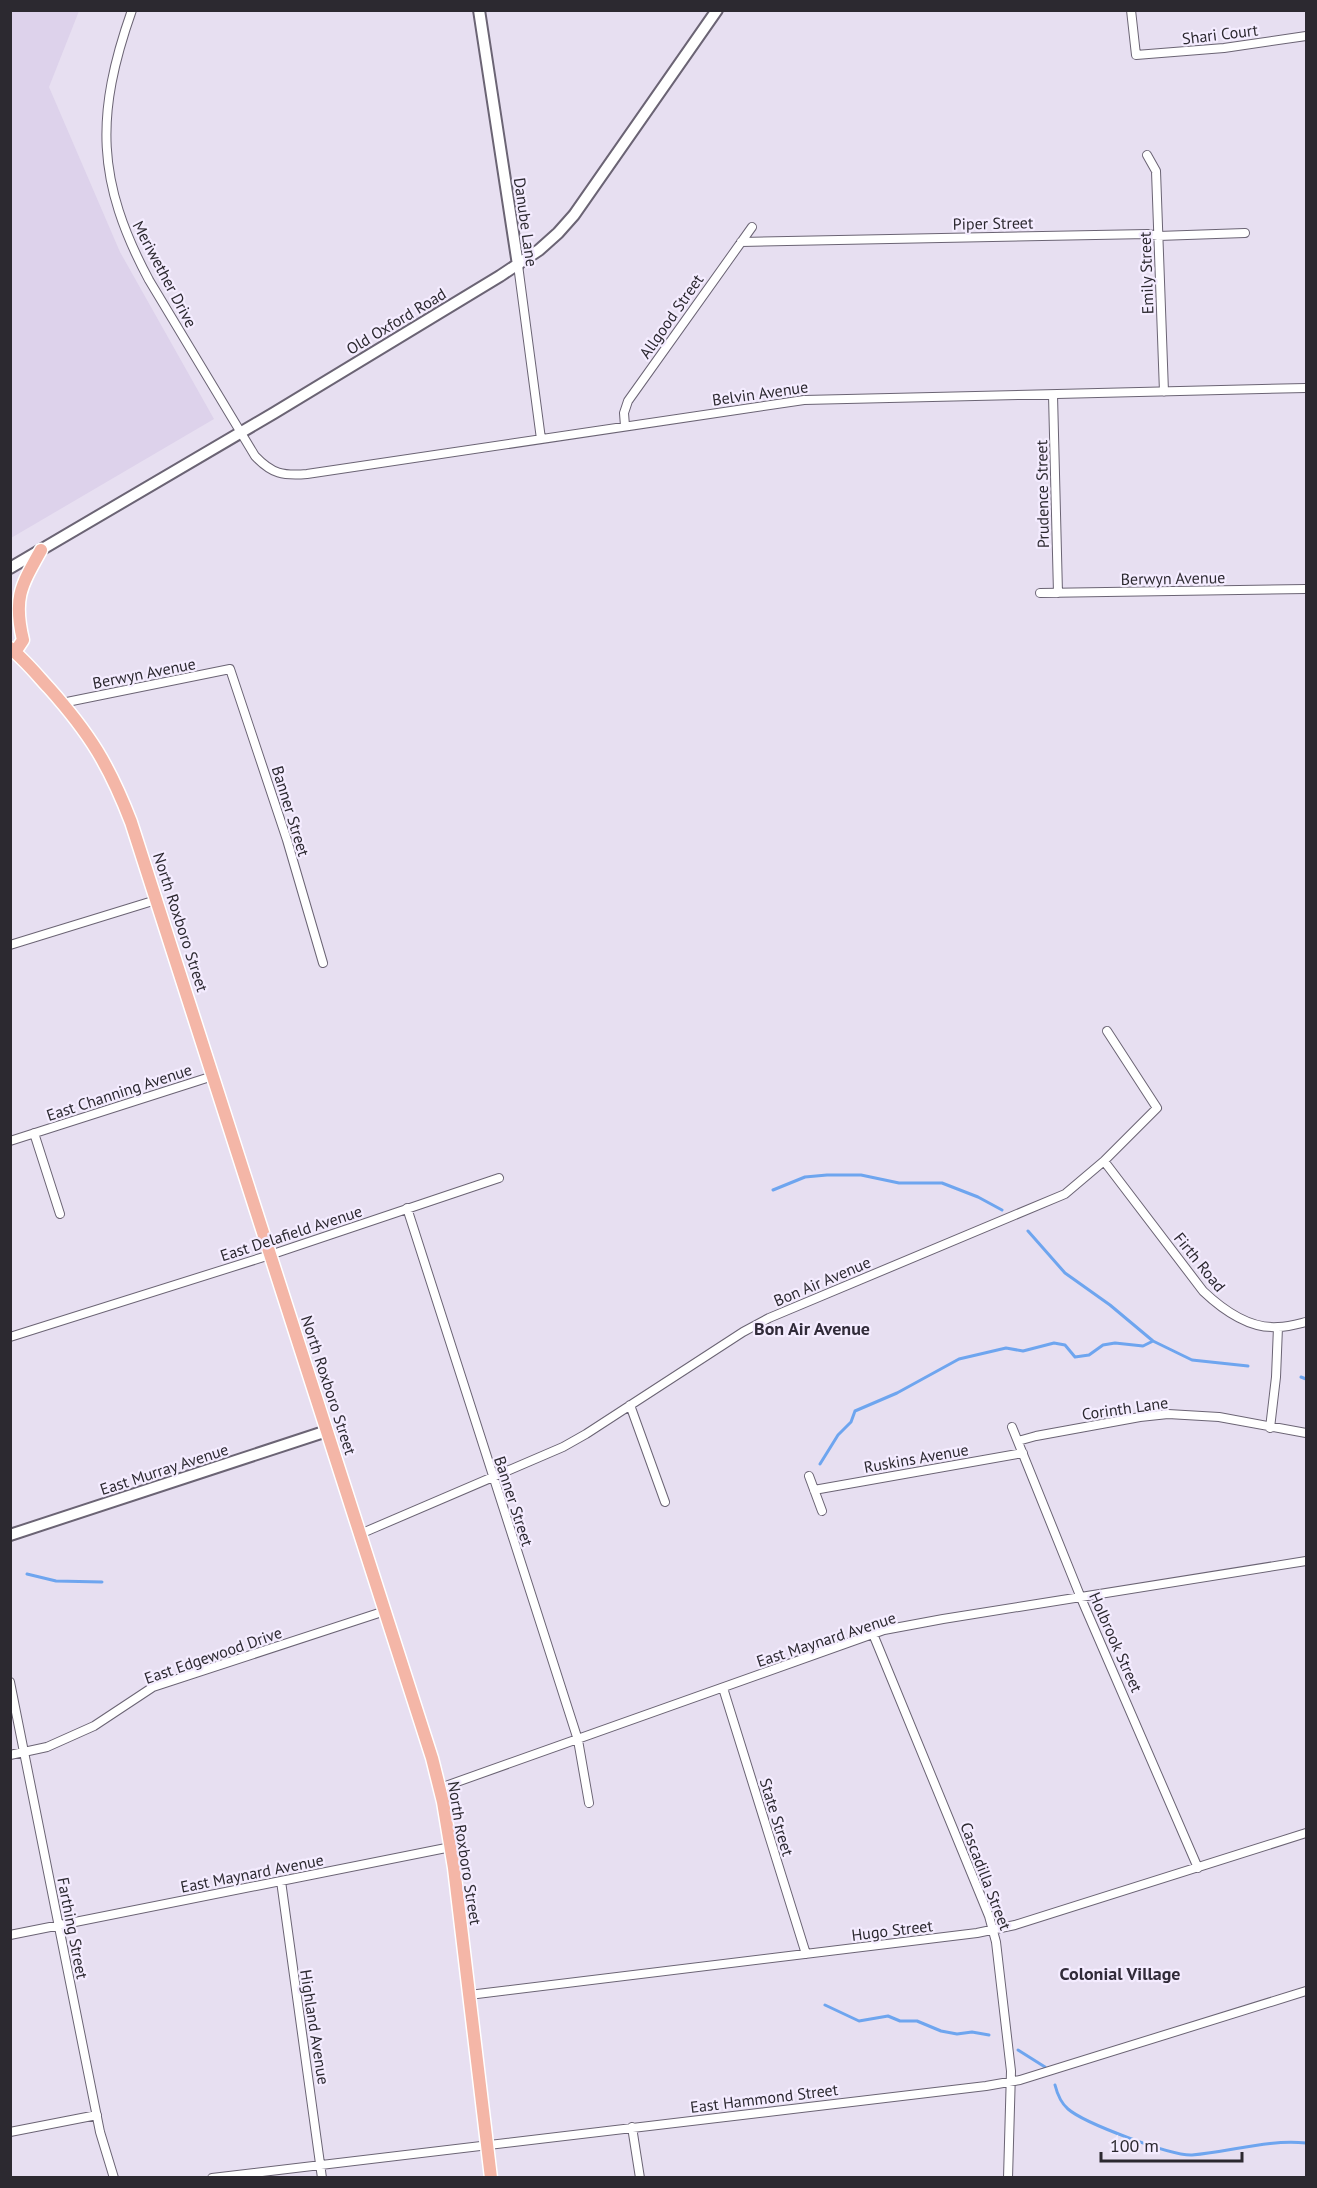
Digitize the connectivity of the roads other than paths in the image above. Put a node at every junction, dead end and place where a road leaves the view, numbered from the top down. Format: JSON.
{"nodes":[{"id":1,"x":132,"y":10,"type":"edge"},
{"id":2,"x":479,"y":10,"type":"edge"},
{"id":3,"x":717,"y":10,"type":"edge"},
{"id":4,"x":1131,"y":10,"type":"edge"},
{"id":5,"x":1306,"y":36,"type":"edge"},
{"id":6,"x":1147,"y":155,"type":"dead end"},
{"id":7,"x":752,"y":227,"type":"dead end"},
{"id":8,"x":1245,"y":232,"type":"dead end"},
{"id":9,"x":1158,"y":236,"type":"junction"},
{"id":10,"x":741,"y":242,"type":"junction"},
{"id":11,"x":518,"y":265,"type":"junction"},
{"id":12,"x":1306,"y":388,"type":"edge"},
{"id":13,"x":1164,"y":392,"type":"junction"},
{"id":14,"x":1053,"y":394,"type":"junction"},
{"id":15,"x":625,"y":426,"type":"junction"},
{"id":16,"x":240,"y":433,"type":"junction"},
{"id":17,"x":541,"y":439,"type":"junction"},
{"id":18,"x":41,"y":550,"type":"junction"},
{"id":19,"x":10,"y":568,"type":"edge"},
{"id":20,"x":1306,"y":589,"type":"edge"},
{"id":21,"x":1040,"y":593,"type":"dead end"},
{"id":22,"x":1058,"y":593,"type":"junction"},
{"id":23,"x":12,"y":653,"type":"edge"},
{"id":24,"x":230,"y":669,"type":"joint"},
{"id":25,"x":62,"y":703,"type":"junction"},
{"id":26,"x":156,"y":900,"type":"junction"},
{"id":27,"x":10,"y":945,"type":"edge"},
{"id":28,"x":323,"y":963,"type":"dead end"},
{"id":29,"x":1107,"y":1032,"type":"dead end"},
{"id":30,"x":213,"y":1076,"type":"junction"},
{"id":31,"x":34,"y":1133,"type":"junction"},
{"id":32,"x":10,"y":1140,"type":"edge"},
{"id":33,"x":1104,"y":1161,"type":"junction"},
{"id":34,"x":499,"y":1178,"type":"dead end"},
{"id":35,"x":407,"y":1208,"type":"junction"},
{"id":36,"x":60,"y":1214,"type":"dead end"},
{"id":37,"x":270,"y":1255,"type":"junction"},
{"id":38,"x":1306,"y":1322,"type":"edge"},
{"id":39,"x":1278,"y":1328,"type":"junction"},
{"id":40,"x":10,"y":1337,"type":"edge"},
{"id":41,"x":630,"y":1405,"type":"junction"},
{"id":42,"x":1012,"y":1427,"type":"dead end"},
{"id":43,"x":1270,"y":1428,"type":"junction"},
{"id":44,"x":327,"y":1431,"type":"junction"},
{"id":45,"x":1306,"y":1433,"type":"edge"},
{"id":46,"x":1018,"y":1442,"type":"junction"},
{"id":47,"x":1023,"y":1453,"type":"junction"},
{"id":48,"x":809,"y":1476,"type":"dead end"},
{"id":49,"x":492,"y":1477,"type":"junction"},
{"id":50,"x":814,"y":1490,"type":"junction"},
{"id":51,"x":665,"y":1502,"type":"dead end"},
{"id":52,"x":822,"y":1511,"type":"dead end"},
{"id":53,"x":360,"y":1534,"type":"junction"},
{"id":54,"x":10,"y":1535,"type":"edge"},
{"id":55,"x":1306,"y":1561,"type":"edge"},
{"id":56,"x":1082,"y":1598,"type":"junction"},
{"id":57,"x":384,"y":1611,"type":"junction"},
{"id":58,"x":873,"y":1634,"type":"junction"},
{"id":59,"x":10,"y":1683,"type":"edge"},
{"id":60,"x":723,"y":1688,"type":"junction"},
{"id":61,"x":578,"y":1740,"type":"junction"},
{"id":62,"x":25,"y":1752,"type":"junction"},
{"id":63,"x":10,"y":1755,"type":"edge"},
{"id":64,"x":440,"y":1788,"type":"junction"},
{"id":65,"x":589,"y":1803,"type":"dead end"},
{"id":66,"x":1306,"y":1833,"type":"edge"},
{"id":67,"x":451,"y":1847,"type":"junction"},
{"id":68,"x":1198,"y":1868,"type":"junction"},
{"id":69,"x":281,"y":1881,"type":"junction"},
{"id":70,"x":59,"y":1925,"type":"junction"},
{"id":71,"x":993,"y":1930,"type":"junction"},
{"id":72,"x":10,"y":1935,"type":"edge"},
{"id":73,"x":806,"y":1954,"type":"junction"},
{"id":74,"x":1306,"y":1991,"type":"edge"},
{"id":75,"x":469,"y":1995,"type":"junction"},
{"id":76,"x":1012,"y":2081,"type":"junction"},
{"id":77,"x":97,"y":2115,"type":"junction"},
{"id":78,"x":632,"y":2127,"type":"junction"},
{"id":79,"x":10,"y":2132,"type":"edge"},
{"id":80,"x":486,"y":2144,"type":"junction"},
{"id":81,"x":321,"y":2165,"type":"junction"},
{"id":82,"x":114,"y":2178,"type":"edge"},
{"id":83,"x":212,"y":2178,"type":"edge"},
{"id":84,"x":322,"y":2178,"type":"edge"},
{"id":85,"x":491,"y":2178,"type":"edge"},
{"id":86,"x":640,"y":2178,"type":"edge"},
{"id":87,"x":1008,"y":2178,"type":"edge"}],
"edges":[{"from":1,"to":16,"type":"street","name":"Meriwether Drive"},
{"from":2,"to":11,"type":"street","name":"Danube Lane"},
{"from":3,"to":11,"type":"street","name":"Old Oxford Road"},
{"from":4,"to":5,"type":"street","name":"Shari Court"},
{"from":6,"to":9,"type":"street","name":"Emily Street"},
{"from":7,"to":10,"type":"street","name":"Allgood Street"},
{"from":8,"to":9,"type":"street","name":"Piper Street"},
{"from":9,"to":10,"type":"street","name":"Piper Street"},
{"from":9,"to":13,"type":"street","name":"Emily Street"},
{"from":10,"to":15,"type":"street","name":"Allgood Street"},
{"from":11,"to":16,"type":"street","name":"Old Oxford Road"},
{"from":11,"to":17,"type":"street","name":"Danube Lane"},
{"from":12,"to":13,"type":"street","name":"Belvin Avenue"},
{"from":13,"to":14,"type":"street","name":"Belvin Avenue"},
{"from":14,"to":15,"type":"street","name":"Belvin Avenue"},
{"from":14,"to":22,"type":"street","name":"Prudence Street"},
{"from":15,"to":17,"type":"street","name":"Belvin Avenue"},
{"from":16,"to":17,"type":"street","name":"Belvin Avenue"},
{"from":16,"to":18,"type":"street","name":"Old Oxford Road"},
{"from":18,"to":19,"type":"street","name":"Old Oxford Road"},
{"from":18,"to":23,"type":"main road"},
{"from":20,"to":22,"type":"street","name":"Berwyn Avenue"},
{"from":21,"to":22,"type":"street","name":"Berwyn Avenue"},
{"from":23,"to":25,"type":"main road","name":"North Roxboro Street"},
{"from":24,"to":25,"type":"street","name":"Berwyn Avenue"},
{"from":24,"to":28,"type":"street","name":"Banner Street"},
{"from":25,"to":26,"type":"main road","name":"North Roxboro Street"},
{"from":26,"to":27,"type":"street"},
{"from":26,"to":30,"type":"main road","name":"North Roxboro Street"},
{"from":29,"to":33,"type":"street","name":"Bon Air Avenue"},
{"from":30,"to":31,"type":"street","name":"East Channing Avenue"},
{"from":30,"to":37,"type":"main road","name":"North Roxboro Street"},
{"from":31,"to":32,"type":"street","name":"East Channing Avenue"},
{"from":31,"to":36,"type":"street"},
{"from":33,"to":39,"type":"street","name":"Firth Road"},
{"from":33,"to":41,"type":"street","name":"Bon Air Avenue"},
{"from":34,"to":35,"type":"street","name":"East Delafield Avenue"},
{"from":35,"to":37,"type":"street","name":"East Delafield Avenue"},
{"from":35,"to":49,"type":"street","name":"Banner Street"},
{"from":37,"to":40,"type":"street","name":"East Delafield Avenue"},
{"from":37,"to":44,"type":"main road","name":"North Roxboro Street"},
{"from":38,"to":39,"type":"street","name":"Firth Road"},
{"from":39,"to":43,"type":"street"},
{"from":41,"to":49,"type":"street","name":"Bon Air Avenue"},
{"from":41,"to":51,"type":"street"},
{"from":42,"to":46,"type":"street","name":"Holbrook Street"},
{"from":43,"to":45,"type":"street","name":"Corinth Lane"},
{"from":43,"to":46,"type":"street","name":"Corinth Lane"},
{"from":44,"to":53,"type":"main road","name":"North Roxboro Street"},
{"from":44,"to":54,"type":"street","name":"East Murray Avenue"},
{"from":46,"to":47,"type":"street","name":"Holbrook Street"},
{"from":47,"to":50,"type":"street","name":"Ruskins Avenue"},
{"from":47,"to":56,"type":"street","name":"Holbrook Street"},
{"from":48,"to":50,"type":"street"},
{"from":49,"to":53,"type":"street","name":"Bon Air Avenue"},
{"from":49,"to":61,"type":"street","name":"Banner Street"},
{"from":50,"to":52,"type":"street"},
{"from":53,"to":57,"type":"main road","name":"North Roxboro Street"},
{"from":55,"to":56,"type":"street","name":"East Maynard Avenue"},
{"from":56,"to":58,"type":"street","name":"East Maynard Avenue"},
{"from":56,"to":68,"type":"street","name":"Holbrook Street"},
{"from":57,"to":62,"type":"street","name":"East Edgewood Drive"},
{"from":57,"to":64,"type":"main road","name":"North Roxboro Street"},
{"from":58,"to":60,"type":"street","name":"East Maynard Avenue"},
{"from":58,"to":71,"type":"street","name":"Cascadilla Street"},
{"from":59,"to":62,"type":"street","name":"Farthing Street"},
{"from":60,"to":61,"type":"street","name":"East Maynard Avenue"},
{"from":60,"to":73,"type":"street","name":"State Street"},
{"from":61,"to":64,"type":"street","name":"East Maynard Avenue"},
{"from":61,"to":65,"type":"street","name":"Banner Street"},
{"from":62,"to":63,"type":"street","name":"East Edgewood Drive"},
{"from":62,"to":70,"type":"street","name":"Farthing Street"},
{"from":64,"to":67,"type":"main road","name":"North Roxboro Street"},
{"from":66,"to":68,"type":"street","name":"Hugo Street"},
{"from":67,"to":69,"type":"street","name":"East Maynard Avenue"},
{"from":67,"to":75,"type":"main road","name":"North Roxboro Street"},
{"from":68,"to":71,"type":"street","name":"Hugo Street"},
{"from":69,"to":70,"type":"street","name":"East Maynard Avenue"},
{"from":69,"to":81,"type":"street","name":"Highland Avenue"},
{"from":70,"to":72,"type":"street","name":"East Maynard Avenue"},
{"from":70,"to":77,"type":"street","name":"Farthing Street"},
{"from":71,"to":73,"type":"street","name":"Hugo Street"},
{"from":71,"to":76,"type":"street","name":"Cascadilla Street"},
{"from":73,"to":75,"type":"street","name":"Hugo Street"},
{"from":74,"to":76,"type":"street","name":"East Hammond Street"},
{"from":75,"to":80,"type":"main road","name":"North Roxboro Street"},
{"from":76,"to":78,"type":"street","name":"East Hammond Street"},
{"from":76,"to":87,"type":"street","name":"Cascadilla Street"},
{"from":77,"to":79,"type":"street"},
{"from":77,"to":82,"type":"street","name":"Farthing Street"},
{"from":78,"to":80,"type":"street","name":"East Hammond Street"},
{"from":78,"to":86,"type":"street"},
{"from":80,"to":81,"type":"street","name":"East Hammond Street"},
{"from":80,"to":85,"type":"main road","name":"North Roxboro Street"},
{"from":81,"to":83,"type":"street","name":"East Hammond Street"},
{"from":81,"to":84,"type":"street","name":"Highland Avenue"}]}
